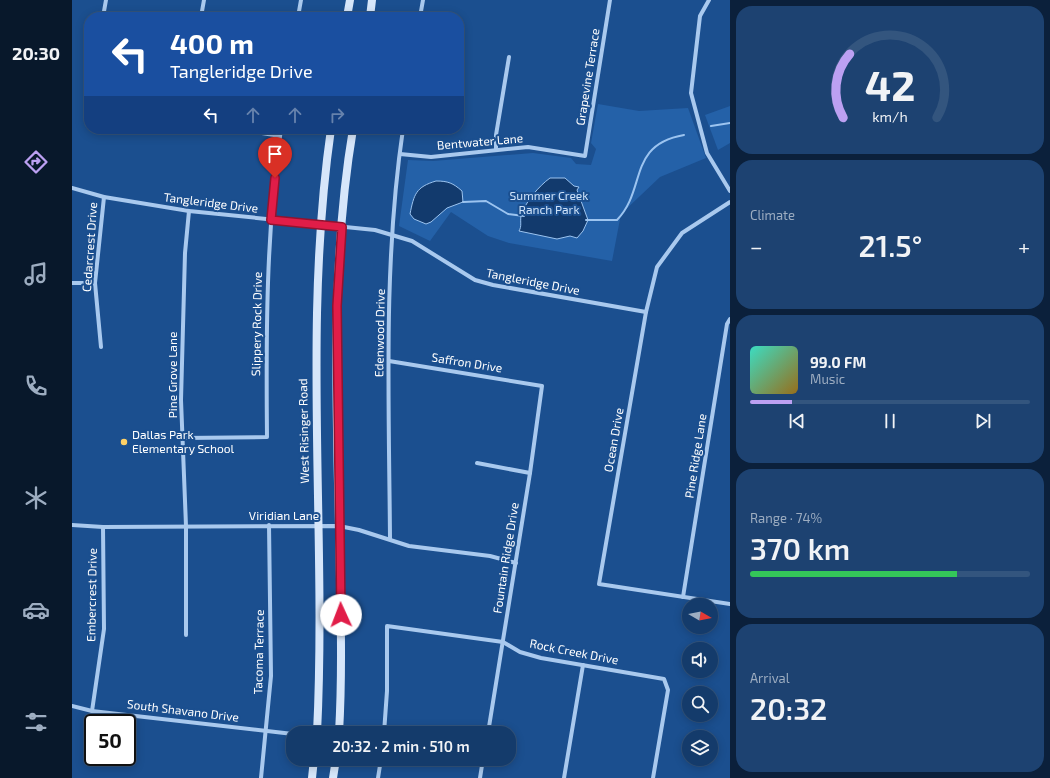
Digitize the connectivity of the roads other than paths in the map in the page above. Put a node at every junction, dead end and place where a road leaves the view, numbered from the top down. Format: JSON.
{"nodes":[{"id":1,"x":106,"y":0,"type":"edge"},
{"id":2,"x":204,"y":0,"type":"edge"},
{"id":3,"x":301,"y":0,"type":"edge"},
{"id":4,"x":350,"y":0,"type":"edge"},
{"id":5,"x":372,"y":0,"type":"edge"},
{"id":6,"x":423,"y":0,"type":"edge"},
{"id":7,"x":610,"y":0,"type":"edge"},
{"id":8,"x":709,"y":0,"type":"edge"},
{"id":9,"x":104,"y":12,"type":"edge"},
{"id":10,"x":202,"y":12,"type":"edge"},
{"id":11,"x":299,"y":12,"type":"edge"},
{"id":12,"x":348,"y":12,"type":"edge"},
{"id":13,"x":371,"y":12,"type":"edge"},
{"id":14,"x":421,"y":12,"type":"edge"},
{"id":15,"x":509,"y":57,"type":"dead end"},
{"id":16,"x":268,"y":134,"type":"edge"},
{"id":17,"x":330,"y":134,"type":"edge"},
{"id":18,"x":352,"y":134,"type":"edge"},
{"id":19,"x":402,"y":134,"type":"edge"},
{"id":20,"x":280,"y":136,"type":"joint"},
{"id":21,"x":496,"y":150,"type":"junction"},
{"id":22,"x":400,"y":154,"type":"junction"},
{"id":23,"x":586,"y":156,"type":"joint"},
{"id":24,"x":72,"y":188,"type":"edge"},
{"id":25,"x":730,"y":191,"type":"edge"},
{"id":26,"x":104,"y":197,"type":"junction"},
{"id":27,"x":730,"y":202,"type":"edge"},
{"id":28,"x":189,"y":211,"type":"junction"},
{"id":29,"x":271,"y":220,"type":"junction"},
{"id":30,"x":320,"y":226,"type":"junction"},
{"id":31,"x":342,"y":227,"type":"junction"},
{"id":32,"x":392,"y":234,"type":"junction"},
{"id":33,"x":72,"y":283,"type":"edge"},
{"id":34,"x":95,"y":283,"type":"junction"},
{"id":35,"x":646,"y":312,"type":"junction"},
{"id":36,"x":730,"y":320,"type":"edge"},
{"id":37,"x":101,"y":347,"type":"dead end"},
{"id":38,"x":389,"y":361,"type":"junction"},
{"id":39,"x":542,"y":386,"type":"joint"},
{"id":40,"x":183,"y":438,"type":"junction"},
{"id":41,"x":477,"y":463,"type":"dead end"},
{"id":42,"x":530,"y":473,"type":"junction"},
{"id":43,"x":72,"y":525,"type":"edge"},
{"id":44,"x":269,"y":525,"type":"junction"},
{"id":45,"x":317,"y":525,"type":"junction"},
{"id":46,"x":186,"y":526,"type":"junction"},
{"id":47,"x":339,"y":526,"type":"junction"},
{"id":48,"x":103,"y":527,"type":"junction"},
{"id":49,"x":390,"y":539,"type":"junction"},
{"id":50,"x":516,"y":563,"type":"junction"},
{"id":51,"x":683,"y":597,"type":"junction"},
{"id":52,"x":730,"y":604,"type":"edge"},
{"id":53,"x":186,"y":635,"type":"dead end"},
{"id":54,"x":503,"y":642,"type":"junction"},
{"id":55,"x":583,"y":665,"type":"junction"},
{"id":56,"x":72,"y":706,"type":"edge"},
{"id":57,"x":92,"y":711,"type":"junction"},
{"id":58,"x":317,"y":726,"type":"edge"},
{"id":59,"x":339,"y":726,"type":"edge"},
{"id":60,"x":385,"y":726,"type":"edge"},
{"id":61,"x":489,"y":726,"type":"edge"},
{"id":62,"x":266,"y":731,"type":"junction"},
{"id":63,"x":286,"y":733,"type":"edge"},
{"id":64,"x":313,"y":766,"type":"edge"},
{"id":65,"x":335,"y":766,"type":"edge"},
{"id":66,"x":380,"y":766,"type":"edge"},
{"id":67,"x":482,"y":766,"type":"edge"},
{"id":68,"x":260,"y":778,"type":"edge"},
{"id":69,"x":312,"y":778,"type":"edge"},
{"id":70,"x":333,"y":778,"type":"edge"},
{"id":71,"x":378,"y":778,"type":"edge"},
{"id":72,"x":480,"y":778,"type":"edge"},
{"id":73,"x":564,"y":778,"type":"edge"},
{"id":74,"x":653,"y":778,"type":"edge"}],
"edges":[{"from":1,"to":9,"type":"street"},
{"from":2,"to":10,"type":"street"},
{"from":3,"to":11,"type":"street"},
{"from":4,"to":12,"type":"main road"},
{"from":5,"to":13,"type":"main road"},
{"from":6,"to":14,"type":"street"},
{"from":7,"to":23,"type":"street","name":"Grapevine Terrace"},
{"from":8,"to":25,"type":"street"},
{"from":15,"to":21,"type":"street"},
{"from":16,"to":20,"type":"street"},
{"from":17,"to":30,"type":"main road","name":"West Risinger Road"},
{"from":18,"to":31,"type":"main road"},
{"from":19,"to":22,"type":"street","name":"Edenwood Drive"},
{"from":20,"to":29,"type":"street","name":"Slippery Rock Drive"},
{"from":21,"to":22,"type":"street","name":"Bentwater Lane"},
{"from":21,"to":23,"type":"street","name":"Bentwater Lane"},
{"from":22,"to":32,"type":"street","name":"Edenwood Drive"},
{"from":24,"to":26,"type":"street","name":"Tangleridge Drive"},
{"from":26,"to":28,"type":"street","name":"Tangleridge Drive"},
{"from":26,"to":34,"type":"street","name":"Cedarcrest Drive"},
{"from":27,"to":35,"type":"street","name":"Ocean Drive"},
{"from":28,"to":29,"type":"street","name":"Tangleridge Drive"},
{"from":28,"to":40,"type":"street","name":"Pine Grove Lane"},
{"from":29,"to":30,"type":"street","name":"Tangleridge Drive"},
{"from":29,"to":40,"type":"street","name":"Slippery Rock Drive"},
{"from":30,"to":31,"type":"street","name":"Tangleridge Drive"},
{"from":30,"to":45,"type":"main road","name":"West Risinger Road"},
{"from":31,"to":32,"type":"street","name":"Tangleridge Drive"},
{"from":31,"to":47,"type":"main road"},
{"from":32,"to":35,"type":"street","name":"Tangleridge Drive"},
{"from":32,"to":38,"type":"street","name":"Edenwood Drive"},
{"from":33,"to":34,"type":"street"},
{"from":34,"to":37,"type":"street","name":"Cedarcrest Drive"},
{"from":35,"to":51,"type":"street","name":"Ocean Drive"},
{"from":36,"to":51,"type":"street","name":"Pine Ridge Lane"},
{"from":38,"to":39,"type":"street","name":"Saffron Drive"},
{"from":38,"to":49,"type":"street","name":"Edenwood Drive"},
{"from":39,"to":42,"type":"street","name":"Fountain Ridge Drive"},
{"from":40,"to":46,"type":"street","name":"Pine Grove Lane"},
{"from":41,"to":42,"type":"street"},
{"from":42,"to":50,"type":"street","name":"Fountain Ridge Drive"},
{"from":43,"to":48,"type":"street","name":"Viridian Lane"},
{"from":44,"to":45,"type":"street","name":"Viridian Lane"},
{"from":44,"to":46,"type":"street","name":"Viridian Lane"},
{"from":44,"to":62,"type":"street","name":"Tacoma Terrace"},
{"from":45,"to":47,"type":"street","name":"Viridian Lane"},
{"from":45,"to":58,"type":"main road","name":"West Risinger Road"},
{"from":46,"to":48,"type":"street","name":"Viridian Lane"},
{"from":46,"to":53,"type":"street","name":"Pine Grove Lane"},
{"from":47,"to":49,"type":"street","name":"Viridian Lane"},
{"from":47,"to":59,"type":"main road"},
{"from":48,"to":57,"type":"street","name":"Embercrest Drive"},
{"from":49,"to":50,"type":"street","name":"Viridian Lane"},
{"from":50,"to":54,"type":"street","name":"Fountain Ridge Drive"},
{"from":51,"to":52,"type":"street","name":"Ocean Drive"},
{"from":54,"to":55,"type":"street","name":"Rock Creek Drive"},
{"from":54,"to":60,"type":"street","name":"Rock Creek Drive"},
{"from":54,"to":61,"type":"street","name":"Fountain Ridge Drive"},
{"from":55,"to":73,"type":"street"},
{"from":55,"to":74,"type":"street","name":"Rock Creek Drive"},
{"from":56,"to":57,"type":"street","name":"South Shavano Drive"},
{"from":57,"to":62,"type":"street","name":"South Shavano Drive"},
{"from":62,"to":63,"type":"street","name":"South Shavano Drive"},
{"from":62,"to":68,"type":"street","name":"Tacoma Terrace"},
{"from":64,"to":69,"type":"main road"},
{"from":65,"to":70,"type":"main road"},
{"from":66,"to":71,"type":"street"},
{"from":67,"to":72,"type":"street"}]}
